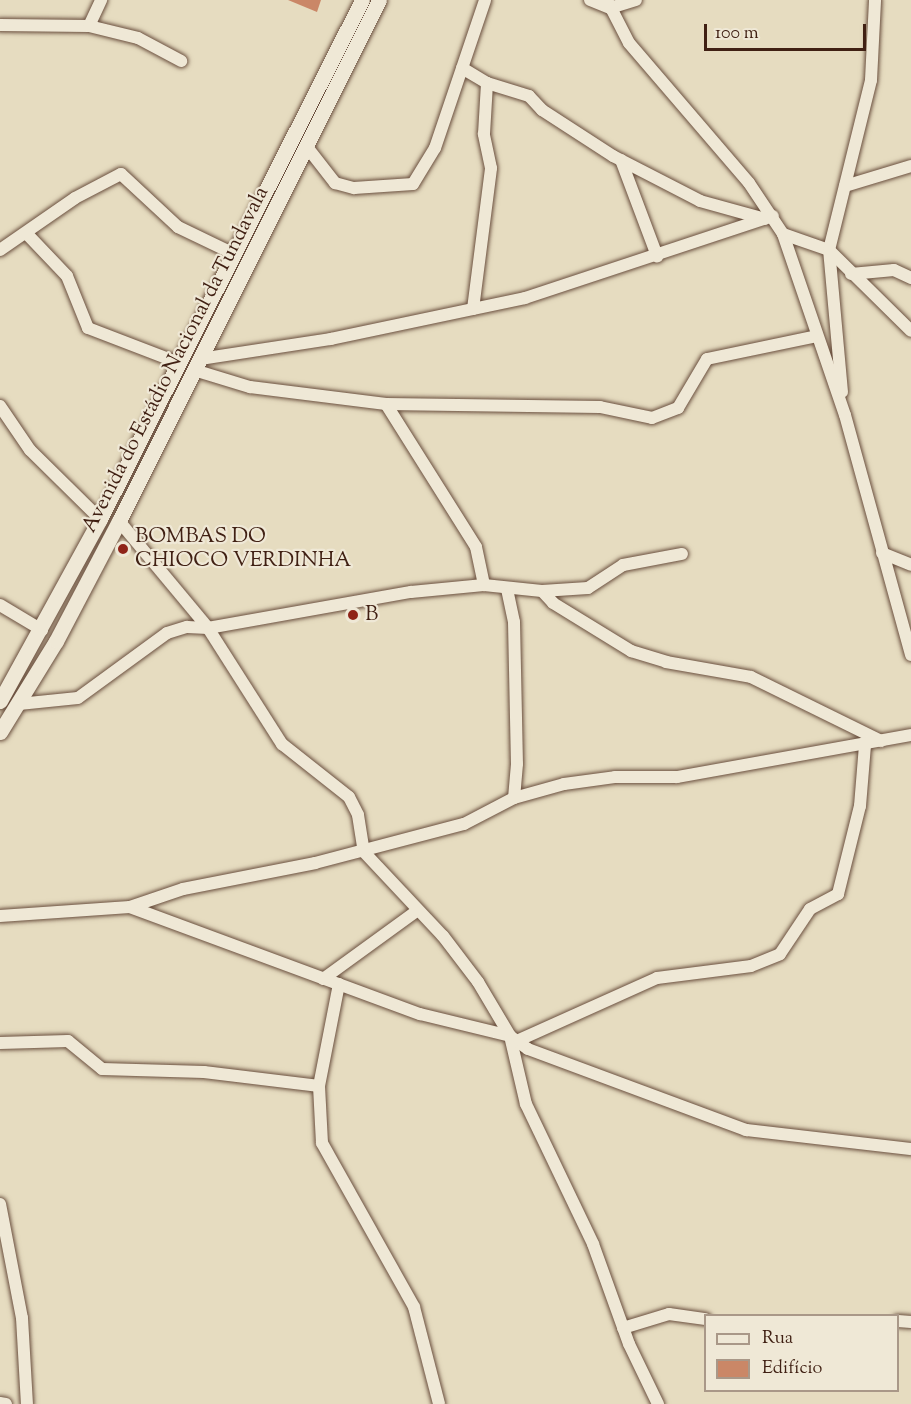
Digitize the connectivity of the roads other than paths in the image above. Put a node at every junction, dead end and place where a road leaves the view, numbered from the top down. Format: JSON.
{"nodes":[{"id":1,"x":101,"y":0,"type":"edge"},
{"id":2,"x":362,"y":0,"type":"edge"},
{"id":3,"x":379,"y":0,"type":"edge"},
{"id":4,"x":485,"y":0,"type":"edge"},
{"id":5,"x":590,"y":0,"type":"edge"},
{"id":6,"x":636,"y":0,"type":"edge"},
{"id":7,"x":875,"y":0,"type":"edge"},
{"id":8,"x":608,"y":4,"type":"edge"},
{"id":9,"x":0,"y":25,"type":"edge"},
{"id":10,"x":89,"y":26,"type":"junction"},
{"id":11,"x":181,"y":61,"type":"dead end"},
{"id":12,"x":462,"y":68,"type":"junction"},
{"id":13,"x":487,"y":83,"type":"junction"},
{"id":14,"x":307,"y":147,"type":"junction"},
{"id":15,"x":621,"y":160,"type":"junction"},
{"id":16,"x":911,"y":166,"type":"edge"},
{"id":17,"x":845,"y":186,"type":"junction"},
{"id":18,"x":769,"y":218,"type":"junction"},
{"id":19,"x":27,"y":234,"type":"junction"},
{"id":20,"x":783,"y":234,"type":"junction"},
{"id":21,"x":0,"y":250,"type":"edge"},
{"id":22,"x":829,"y":250,"type":"junction"},
{"id":23,"x":234,"y":254,"type":"junction"},
{"id":24,"x":657,"y":256,"type":"junction"},
{"id":25,"x":851,"y":274,"type":"junction"},
{"id":26,"x":911,"y":278,"type":"edge"},
{"id":27,"x":473,"y":309,"type":"junction"},
{"id":28,"x":911,"y":331,"type":"edge"},
{"id":29,"x":817,"y":336,"type":"junction"},
{"id":30,"x":179,"y":363,"type":"junction"},
{"id":31,"x":197,"y":364,"type":"junction"},
{"id":32,"x":386,"y":404,"type":"junction"},
{"id":33,"x":0,"y":406,"type":"edge"},
{"id":34,"x":845,"y":415,"type":"junction"},
{"id":35,"x":100,"y":519,"type":"junction"},
{"id":36,"x":119,"y":521,"type":"junction"},
{"id":37,"x":882,"y":553,"type":"junction"},
{"id":38,"x":682,"y":555,"type":"dead end"},
{"id":39,"x":911,"y":565,"type":"edge"},
{"id":40,"x":484,"y":585,"type":"junction"},
{"id":41,"x":507,"y":589,"type":"junction"},
{"id":42,"x":542,"y":591,"type":"junction"},
{"id":43,"x":0,"y":604,"type":"edge"},
{"id":44,"x":208,"y":628,"type":"junction"},
{"id":45,"x":42,"y":630,"type":"junction"},
{"id":46,"x":911,"y":655,"type":"edge"},
{"id":47,"x":0,"y":701,"type":"edge"},
{"id":48,"x":19,"y":704,"type":"junction"},
{"id":49,"x":0,"y":732,"type":"edge"},
{"id":50,"x":911,"y":735,"type":"edge"},
{"id":51,"x":881,"y":741,"type":"junction"},
{"id":52,"x":865,"y":745,"type":"junction"},
{"id":53,"x":514,"y":798,"type":"junction"},
{"id":54,"x":364,"y":852,"type":"junction"},
{"id":55,"x":130,"y":907,"type":"junction"},
{"id":56,"x":418,"y":910,"type":"junction"},
{"id":57,"x":0,"y":916,"type":"edge"},
{"id":58,"x":323,"y":979,"type":"junction"},
{"id":59,"x":339,"y":984,"type":"junction"},
{"id":60,"x":514,"y":1038,"type":"junction"},
{"id":61,"x":0,"y":1043,"type":"edge"},
{"id":62,"x":320,"y":1086,"type":"junction"},
{"id":63,"x":911,"y":1149,"type":"edge"},
{"id":64,"x":0,"y":1204,"type":"edge"},
{"id":65,"x":704,"y":1319,"type":"edge"},
{"id":66,"x":623,"y":1328,"type":"junction"},
{"id":67,"x":0,"y":1404,"type":"edge"},
{"id":68,"x":6,"y":1404,"type":"edge"},
{"id":69,"x":27,"y":1404,"type":"edge"},
{"id":70,"x":439,"y":1404,"type":"edge"},
{"id":71,"x":658,"y":1404,"type":"edge"}],
"edges":[{"from":1,"to":10,"type":"street"},
{"from":2,"to":23,"type":"street","name":"Avenida do Estádio Nacional da Tundavala"},
{"from":3,"to":14,"type":"street","name":"Avenida do Estádio Nacional da Tundavala"},
{"from":4,"to":12,"type":"street"},
{"from":5,"to":8,"type":"street"},
{"from":6,"to":8,"type":"street"},
{"from":7,"to":17,"type":"street"},
{"from":8,"to":18,"type":"street"},
{"from":9,"to":10,"type":"street"},
{"from":10,"to":11,"type":"street"},
{"from":12,"to":13,"type":"street"},
{"from":12,"to":14,"type":"street"},
{"from":13,"to":15,"type":"street"},
{"from":13,"to":27,"type":"street"},
{"from":14,"to":31,"type":"street","name":"Avenida do Estádio Nacional da Tundavala"},
{"from":15,"to":18,"type":"street"},
{"from":15,"to":24,"type":"street"},
{"from":16,"to":17,"type":"street"},
{"from":17,"to":22,"type":"street"},
{"from":18,"to":20,"type":"street"},
{"from":18,"to":24,"type":"street"},
{"from":19,"to":21,"type":"street"},
{"from":19,"to":23,"type":"street"},
{"from":19,"to":30,"type":"street"},
{"from":20,"to":22,"type":"street"},
{"from":20,"to":29,"type":"street"},
{"from":22,"to":25,"type":"street"},
{"from":22,"to":34,"type":"street"},
{"from":23,"to":30,"type":"street","name":"Avenida do Estádio Nacional da Tundavala"},
{"from":24,"to":27,"type":"street"},
{"from":25,"to":26,"type":"street"},
{"from":25,"to":28,"type":"street"},
{"from":27,"to":31,"type":"street"},
{"from":29,"to":32,"type":"street"},
{"from":29,"to":34,"type":"street"},
{"from":30,"to":35,"type":"street","name":"Avenida do Estádio Nacional da Tundavala"},
{"from":31,"to":32,"type":"street"},
{"from":31,"to":36,"type":"street","name":"Avenida do Estádio Nacional da Tundavala"},
{"from":32,"to":40,"type":"street"},
{"from":33,"to":35,"type":"street"},
{"from":34,"to":37,"type":"street"},
{"from":35,"to":45,"type":"street","name":"Avenida do Estádio Nacional da Tundavala"},
{"from":36,"to":44,"type":"street"},
{"from":36,"to":48,"type":"street","name":"Avenida do Estádio Nacional da Tundavala"},
{"from":37,"to":39,"type":"street"},
{"from":37,"to":46,"type":"street"},
{"from":38,"to":42,"type":"street"},
{"from":40,"to":41,"type":"street"},
{"from":40,"to":44,"type":"street"},
{"from":41,"to":42,"type":"street"},
{"from":41,"to":53,"type":"street"},
{"from":42,"to":51,"type":"street"},
{"from":43,"to":45,"type":"street"},
{"from":44,"to":48,"type":"street"},
{"from":44,"to":54,"type":"street"},
{"from":45,"to":47,"type":"street","name":"Avenida do Estádio Nacional da Tundavala"},
{"from":48,"to":49,"type":"street","name":"Avenida do Estádio Nacional da Tundavala"},
{"from":50,"to":51,"type":"street"},
{"from":51,"to":52,"type":"street"},
{"from":52,"to":53,"type":"street"},
{"from":52,"to":60,"type":"street"},
{"from":53,"to":54,"type":"street"},
{"from":54,"to":55,"type":"street"},
{"from":54,"to":56,"type":"street"},
{"from":55,"to":57,"type":"street"},
{"from":55,"to":58,"type":"street"},
{"from":56,"to":58,"type":"street"},
{"from":56,"to":60,"type":"street"},
{"from":58,"to":59,"type":"street"},
{"from":59,"to":60,"type":"street"},
{"from":59,"to":62,"type":"street"},
{"from":60,"to":63,"type":"street"},
{"from":60,"to":66,"type":"street"},
{"from":61,"to":62,"type":"street"},
{"from":62,"to":70,"type":"street"},
{"from":64,"to":69,"type":"street"},
{"from":65,"to":66,"type":"street"},
{"from":66,"to":71,"type":"street"},
{"from":67,"to":68,"type":"street"}]}
